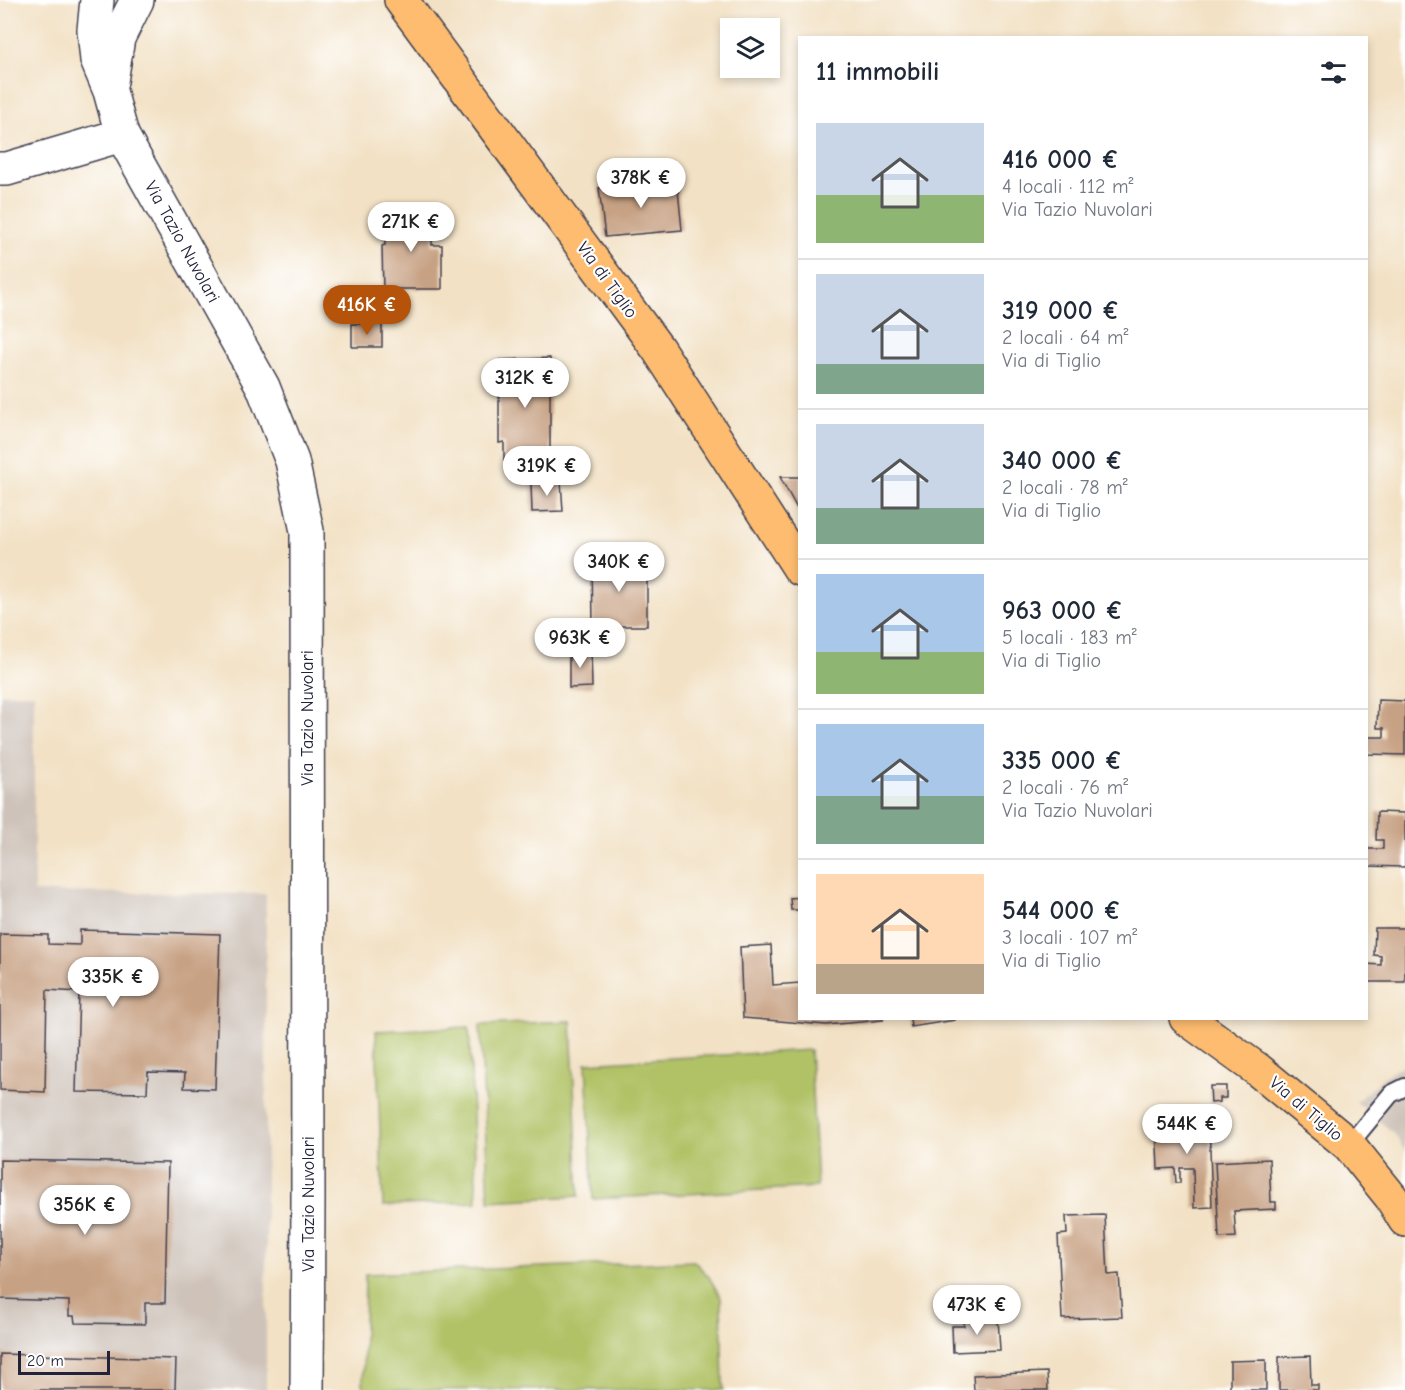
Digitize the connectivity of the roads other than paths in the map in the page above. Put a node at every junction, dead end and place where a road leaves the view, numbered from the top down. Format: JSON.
{"nodes":[{"id":1,"x":97,"y":0,"type":"edge"},
{"id":2,"x":136,"y":0,"type":"edge"},
{"id":3,"x":401,"y":0,"type":"edge"},
{"id":4,"x":110,"y":91,"type":"junction"},
{"id":5,"x":122,"y":135,"type":"junction"},
{"id":6,"x":2,"y":172,"type":"edge"},
{"id":7,"x":798,"y":566,"type":"edge"},
{"id":8,"x":1189,"y":1020,"type":"edge"},
{"id":9,"x":1405,"y":1087,"type":"edge"},
{"id":10,"x":1349,"y":1145,"type":"junction"},
{"id":11,"x":1405,"y":1220,"type":"edge"},
{"id":12,"x":307,"y":1390,"type":"edge"}],
"edges":[{"from":1,"to":4,"type":"street","name":"Via Tazio Nuvolari"},
{"from":2,"to":4,"type":"street"},
{"from":3,"to":7,"type":"main road","name":"Via di Tiglio"},
{"from":4,"to":5,"type":"street","name":"Via Tazio Nuvolari"},
{"from":5,"to":6,"type":"street"},
{"from":5,"to":12,"type":"street","name":"Via Tazio Nuvolari"},
{"from":8,"to":10,"type":"main road","name":"Via di Tiglio"},
{"from":9,"to":10,"type":"lane"},
{"from":10,"to":11,"type":"main road","name":"Via di Tiglio"}]}
